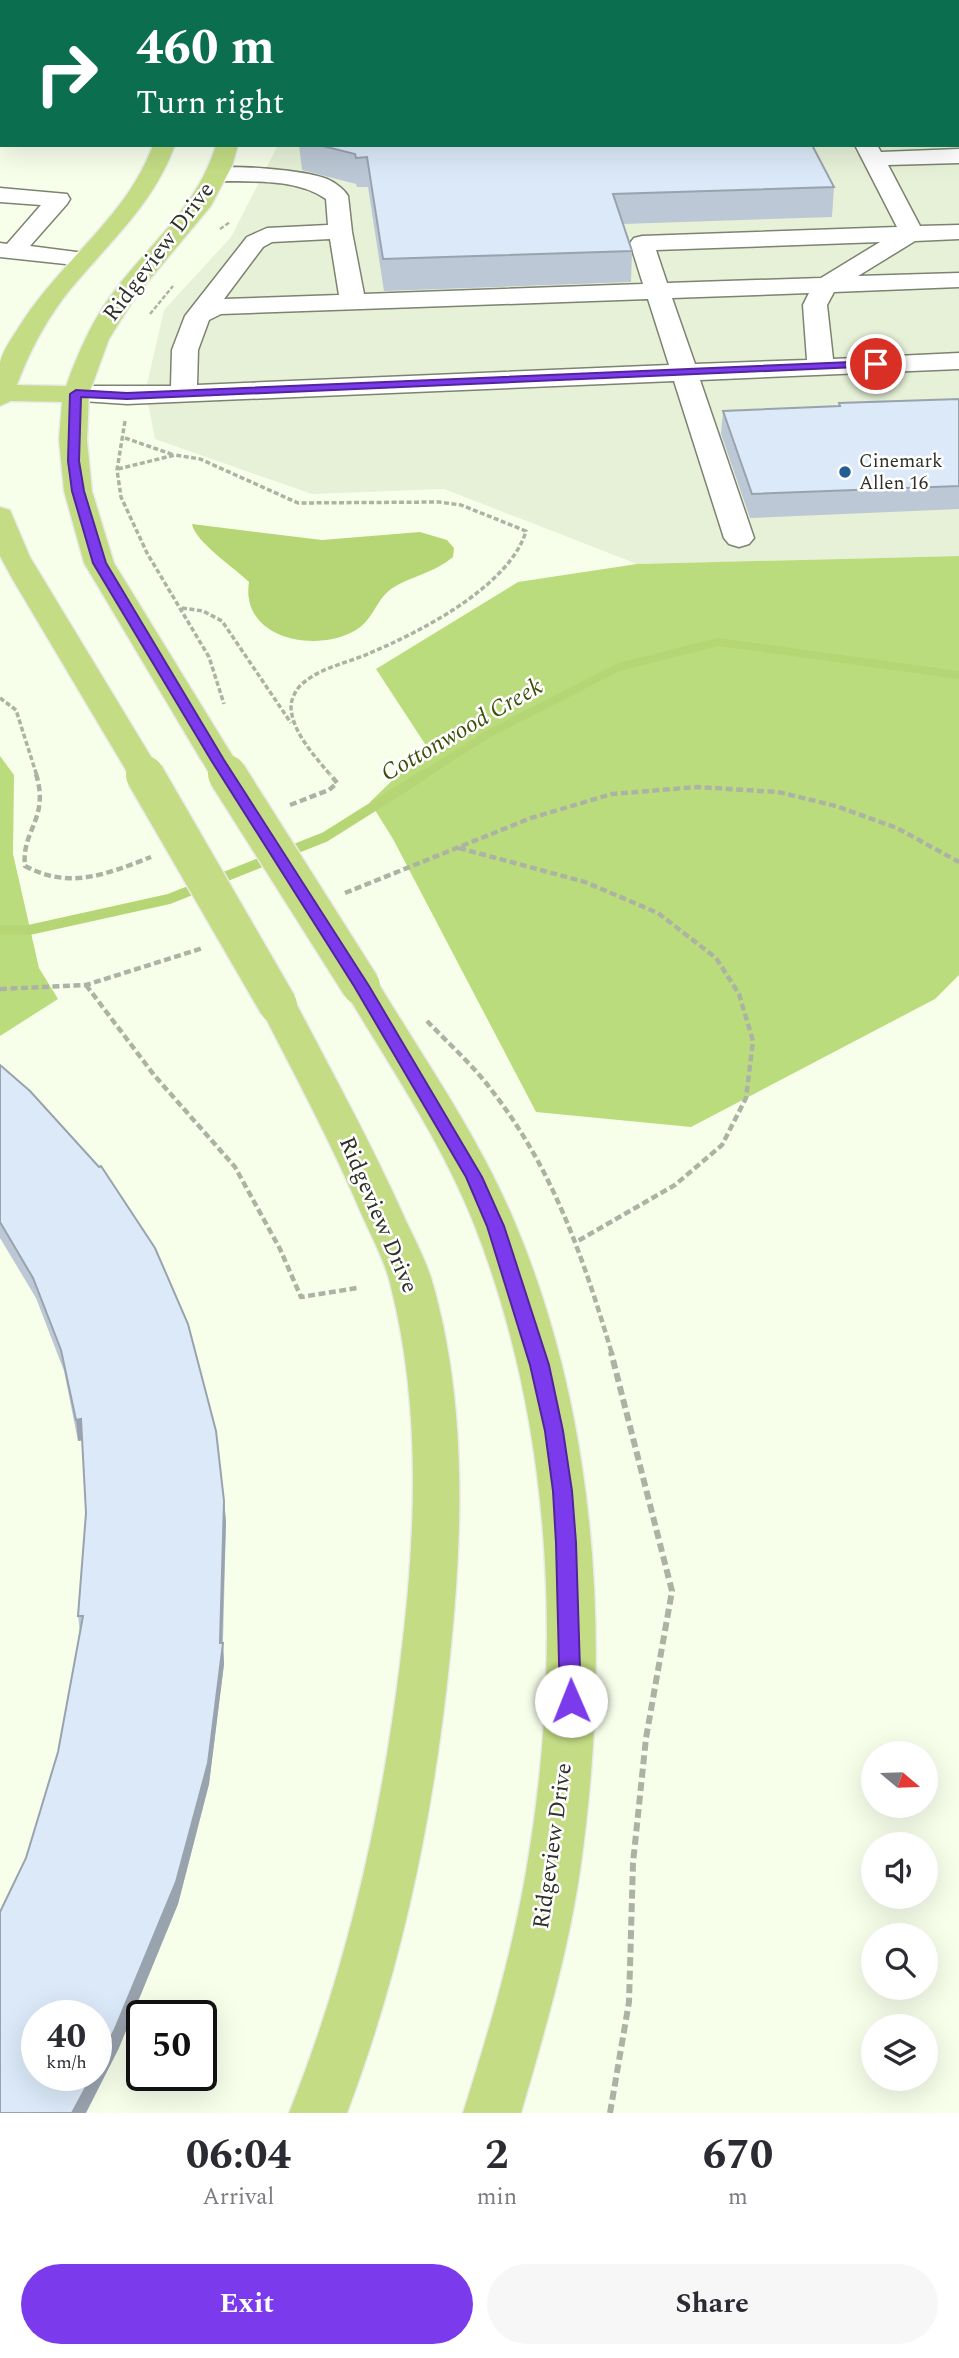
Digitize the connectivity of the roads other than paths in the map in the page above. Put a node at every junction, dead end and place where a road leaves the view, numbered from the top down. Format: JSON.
{"nodes":[{"id":1,"x":163,"y":147,"type":"edge"},
{"id":2,"x":225,"y":147,"type":"edge"},
{"id":3,"x":870,"y":152,"type":"edge"},
{"id":4,"x":959,"y":156,"type":"edge"},
{"id":5,"x":154,"y":172,"type":"junction"},
{"id":6,"x":197,"y":173,"type":"junction"},
{"id":7,"x":0,"y":195,"type":"edge"},
{"id":8,"x":340,"y":232,"type":"junction"},
{"id":9,"x":959,"y":232,"type":"edge"},
{"id":10,"x":911,"y":233,"type":"junction"},
{"id":11,"x":7,"y":250,"type":"edge"},
{"id":12,"x":84,"y":260,"type":"junction"},
{"id":13,"x":959,"y":281,"type":"edge"},
{"id":14,"x":825,"y":286,"type":"junction"},
{"id":15,"x":658,"y":292,"type":"junction"},
{"id":16,"x":353,"y":302,"type":"junction"},
{"id":17,"x":198,"y":316,"type":"junction"},
{"id":18,"x":959,"y":361,"type":"edge"},
{"id":19,"x":821,"y":366,"type":"junction"},
{"id":20,"x":684,"y":371,"type":"junction"},
{"id":21,"x":184,"y":393,"type":"junction"},
{"id":22,"x":76,"y":394,"type":"junction"},
{"id":23,"x":1,"y":395,"type":"edge"},
{"id":24,"x":0,"y":516,"type":"edge"},
{"id":25,"x":739,"y":538,"type":"dead end"},
{"id":26,"x":318,"y":2113,"type":"edge"},
{"id":27,"x":492,"y":2113,"type":"edge"}],
"edges":[{"from":1,"to":5,"type":"main road"},
{"from":2,"to":6,"type":"main road","name":"Ridgeview Drive"},
{"from":3,"to":4,"type":"lane"},
{"from":3,"to":10,"type":"lane"},
{"from":5,"to":6,"type":"main road"},
{"from":5,"to":12,"type":"main road"},
{"from":6,"to":8,"type":"lane"},
{"from":6,"to":22,"type":"main road","name":"Ridgeview Drive"},
{"from":7,"to":11,"type":"lane"},
{"from":8,"to":16,"type":"lane"},
{"from":8,"to":17,"type":"lane"},
{"from":9,"to":10,"type":"lane"},
{"from":10,"to":14,"type":"lane"},
{"from":10,"to":15,"type":"lane"},
{"from":11,"to":12,"type":"lane"},
{"from":12,"to":23,"type":"main road"},
{"from":13,"to":14,"type":"lane"},
{"from":14,"to":15,"type":"lane"},
{"from":14,"to":19,"type":"lane"},
{"from":15,"to":16,"type":"lane"},
{"from":15,"to":20,"type":"lane"},
{"from":16,"to":17,"type":"lane"},
{"from":17,"to":21,"type":"lane"},
{"from":18,"to":19,"type":"lane"},
{"from":19,"to":20,"type":"lane"},
{"from":20,"to":21,"type":"lane"},
{"from":20,"to":25,"type":"lane"},
{"from":21,"to":22,"type":"lane"},
{"from":22,"to":23,"type":"main road"},
{"from":22,"to":27,"type":"main road","name":"Ridgeview Drive","bridge":true},
{"from":24,"to":26,"type":"main road","name":"Ridgeview Drive","bridge":true}]}
